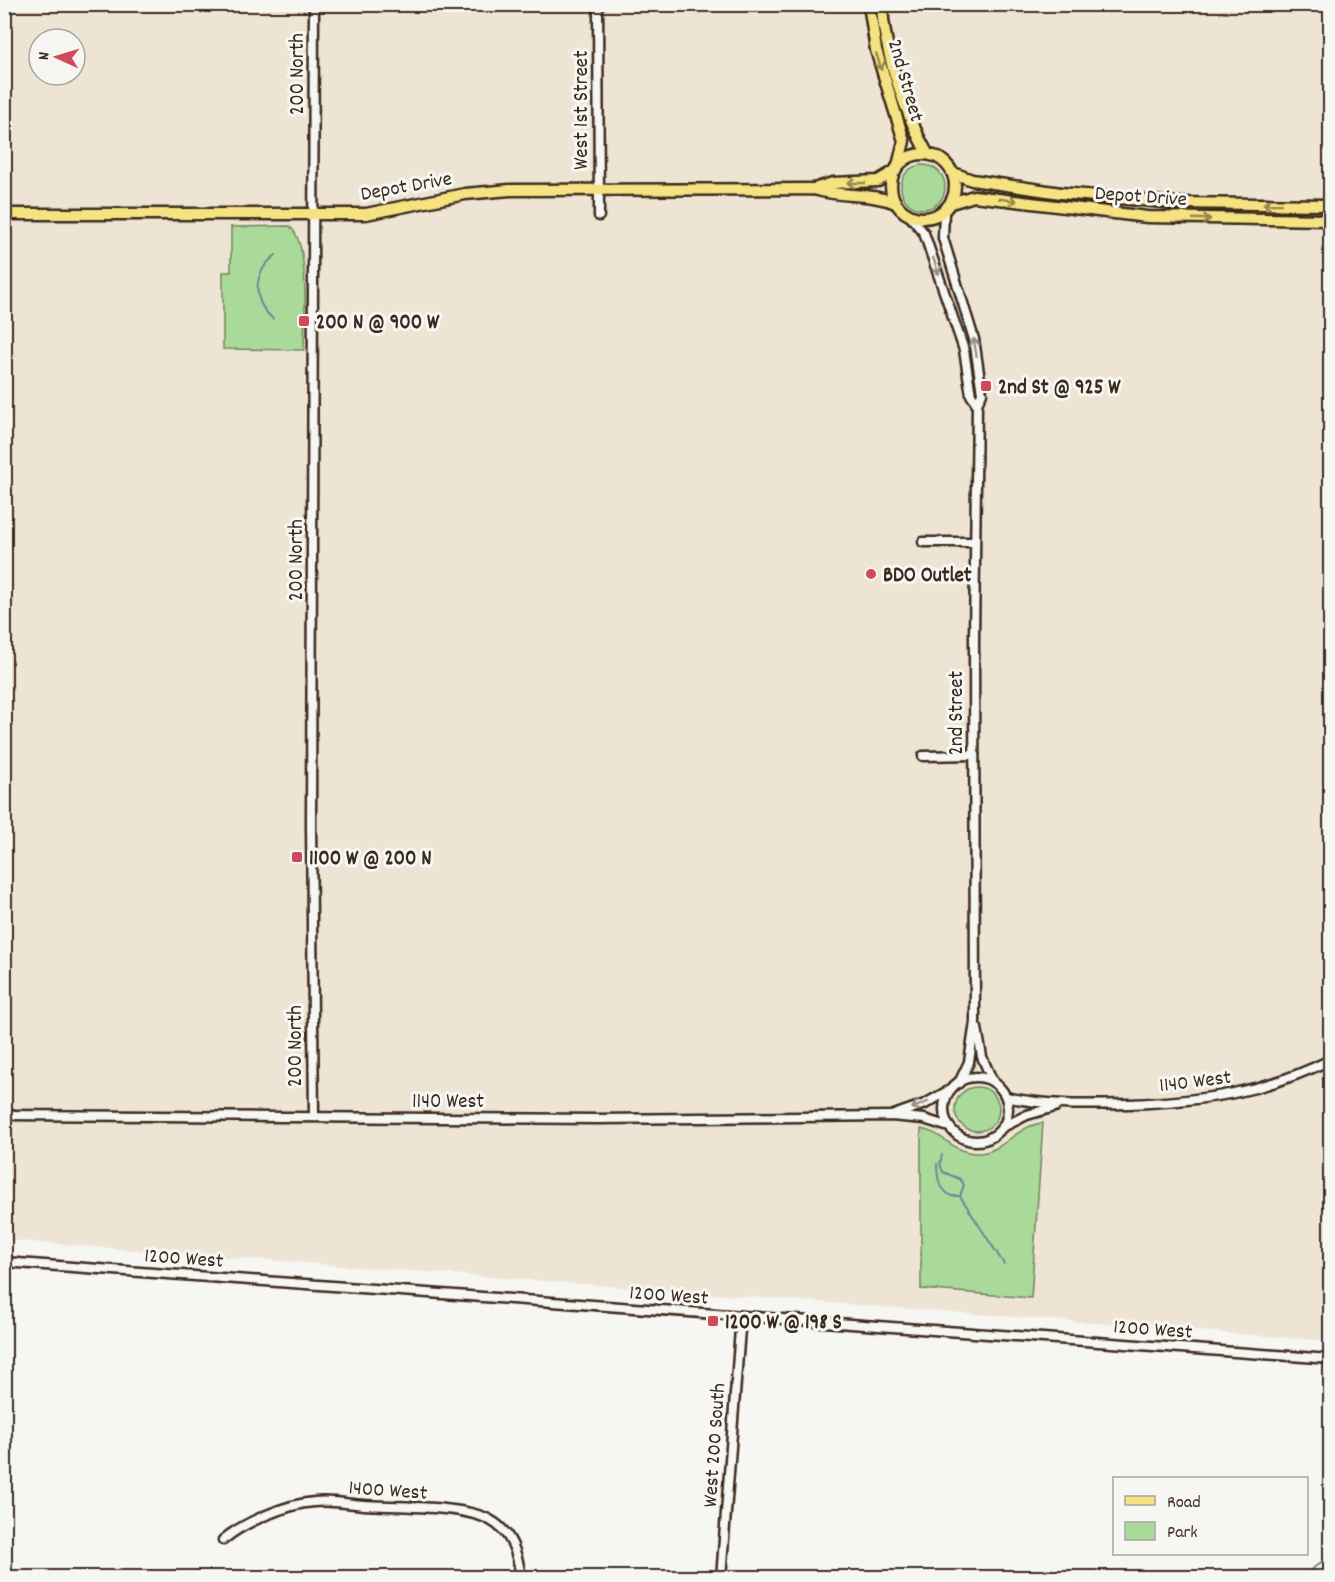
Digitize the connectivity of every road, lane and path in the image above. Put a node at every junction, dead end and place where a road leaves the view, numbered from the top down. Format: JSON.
{"nodes":[{"id":1,"x":314,"y":4,"type":"edge"},
{"id":2,"x":598,"y":4,"type":"edge"},
{"id":3,"x":869,"y":4,"type":"edge"},
{"id":4,"x":882,"y":4,"type":"edge"},
{"id":5,"x":927,"y":153,"type":"junction"},
{"id":6,"x":896,"y":168,"type":"junction"},
{"id":7,"x":953,"y":172,"type":"junction"},
{"id":8,"x":814,"y":189,"type":"junction"},
{"id":9,"x":598,"y":190,"type":"junction"},
{"id":10,"x":896,"y":203,"type":"junction"},
{"id":11,"x":1330,"y":205,"type":"edge"},
{"id":12,"x":948,"y":208,"type":"junction"},
{"id":13,"x":4,"y":214,"type":"edge"},
{"id":14,"x":313,"y":215,"type":"junction"},
{"id":15,"x":909,"y":215,"type":"junction"},
{"id":16,"x":598,"y":216,"type":"dead end"},
{"id":17,"x":1330,"y":220,"type":"edge"},
{"id":18,"x":977,"y":404,"type":"junction"},
{"id":19,"x":923,"y":542,"type":"dead end"},
{"id":20,"x":974,"y":542,"type":"junction"},
{"id":21,"x":974,"y":755,"type":"junction"},
{"id":22,"x":923,"y":756,"type":"dead end"},
{"id":23,"x":975,"y":1022,"type":"junction"},
{"id":24,"x":1330,"y":1060,"type":"edge"},
{"id":25,"x":993,"y":1082,"type":"junction"},
{"id":26,"x":959,"y":1083,"type":"junction"},
{"id":27,"x":948,"y":1091,"type":"junction"},
{"id":28,"x":1006,"y":1097,"type":"junction"},
{"id":29,"x":1058,"y":1106,"type":"junction"},
{"id":30,"x":4,"y":1115,"type":"edge"},
{"id":31,"x":314,"y":1116,"type":"junction"},
{"id":32,"x":891,"y":1116,"type":"junction"},
{"id":33,"x":1002,"y":1127,"type":"junction"},
{"id":34,"x":949,"y":1128,"type":"junction"},
{"id":35,"x":4,"y":1262,"type":"edge"},
{"id":36,"x":741,"y":1316,"type":"junction"},
{"id":37,"x":1330,"y":1359,"type":"edge"},
{"id":38,"x":223,"y":1540,"type":"dead end"},
{"id":39,"x":521,"y":1578,"type":"edge"},
{"id":40,"x":721,"y":1578,"type":"edge"}],
"edges":[{"from":1,"to":14,"type":"street","name":"200 North"},
{"from":2,"to":9,"type":"street","name":"West 1st Street"},
{"from":3,"to":6,"type":"main road","name":"2nd Street","one_way":true},
{"from":4,"to":5,"type":"main road","name":"2nd Street"},
{"from":5,"to":6,"type":"main road"},
{"from":5,"to":7,"type":"main road"},
{"from":6,"to":8,"type":"main road","name":"Depot Drive","one_way":true},
{"from":6,"to":10,"type":"main road"},
{"from":11,"to":7,"type":"main road","name":"Depot Drive","one_way":true},
{"from":7,"to":12,"type":"main road"},
{"from":8,"to":9,"type":"main road","name":"Depot Drive"},
{"from":8,"to":10,"type":"main road","name":"Depot Drive"},
{"from":9,"to":14,"type":"main road","name":"Depot Drive"},
{"from":9,"to":16,"type":"street","name":"West 1st Street"},
{"from":10,"to":15,"type":"main road"},
{"from":12,"to":15,"type":"main road"},
{"from":12,"to":17,"type":"main road","name":"Depot Drive","one_way":true},
{"from":18,"to":12,"type":"street","name":"2nd Street","one_way":true},
{"from":13,"to":14,"type":"main road","name":"Depot Drive"},
{"from":14,"to":31,"type":"street","name":"200 North"},
{"from":15,"to":18,"type":"street","name":"2nd Street","one_way":true},
{"from":18,"to":20,"type":"street","name":"2nd Street"},
{"from":19,"to":20,"type":"street"},
{"from":20,"to":21,"type":"street","name":"2nd Street"},
{"from":21,"to":22,"type":"street"},
{"from":21,"to":23,"type":"street","name":"2nd Street"},
{"from":23,"to":25,"type":"street","name":"2nd Street"},
{"from":23,"to":26,"type":"street","name":"2nd Street"},
{"from":24,"to":29,"type":"street","name":"1140 West"},
{"from":25,"to":26,"type":"street"},
{"from":25,"to":28,"type":"street"},
{"from":26,"to":27,"type":"street"},
{"from":27,"to":32,"type":"street","name":"1140 West","one_way":true},
{"from":27,"to":34,"type":"street"},
{"from":28,"to":29,"type":"street","name":"1140 West"},
{"from":28,"to":33,"type":"street"},
{"from":29,"to":33,"type":"street","name":"1140 West"},
{"from":30,"to":31,"type":"street","name":"1140 West"},
{"from":31,"to":32,"type":"street","name":"1140 West"},
{"from":32,"to":34,"type":"street","name":"1140 West"},
{"from":33,"to":34,"type":"street"},
{"from":35,"to":36,"type":"street","name":"1200 West"},
{"from":36,"to":37,"type":"street","name":"1200 West"},
{"from":36,"to":40,"type":"street","name":"West 200 South"},
{"from":38,"to":39,"type":"street","name":"1400 West"}]}
